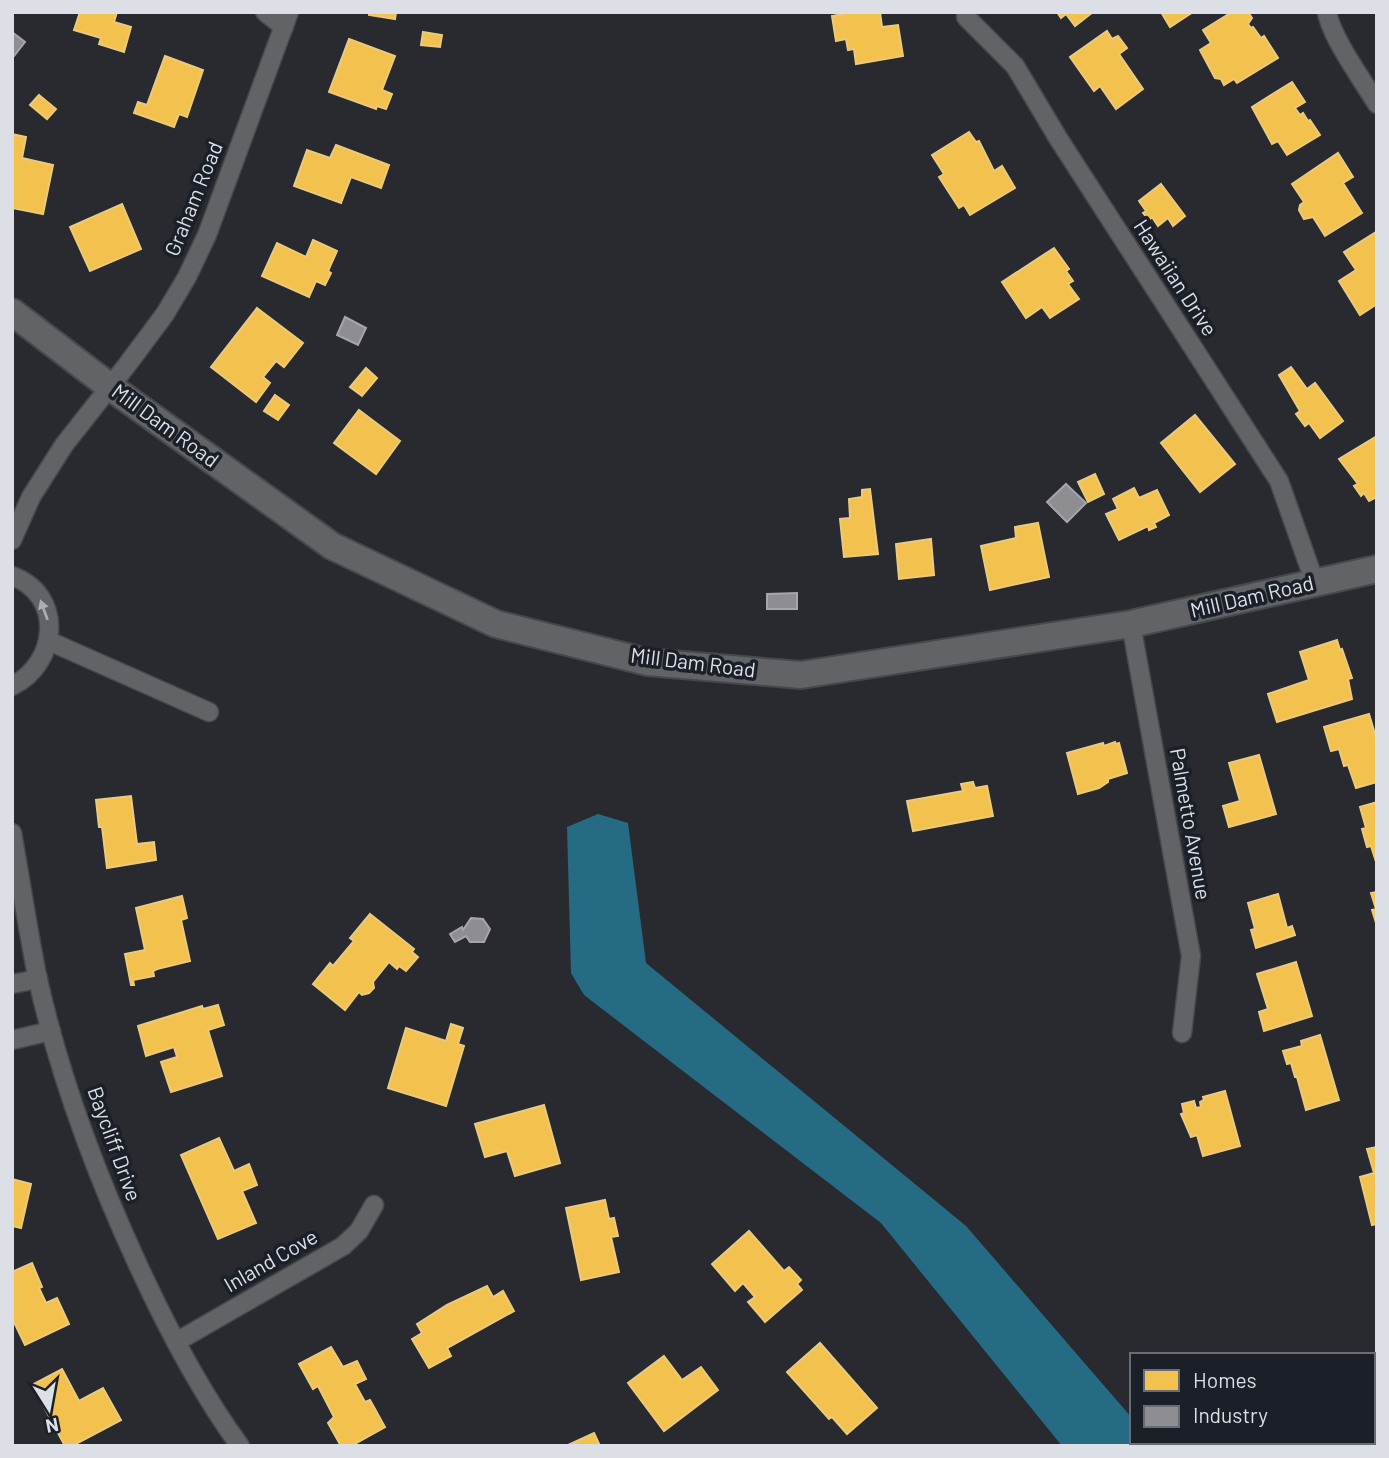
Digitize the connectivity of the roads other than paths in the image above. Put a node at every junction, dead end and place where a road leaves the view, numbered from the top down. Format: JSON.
{"nodes":[{"id":1,"x":265,"y":12,"type":"edge"},
{"id":2,"x":1327,"y":12,"type":"edge"},
{"id":3,"x":966,"y":17,"type":"dead end"},
{"id":4,"x":287,"y":20,"type":"edge"},
{"id":5,"x":1377,"y":104,"type":"edge"},
{"id":6,"x":12,"y":312,"type":"edge"},
{"id":7,"x":109,"y":386,"type":"junction"},
{"id":8,"x":12,"y":540,"type":"edge"},
{"id":9,"x":1377,"y":569,"type":"edge"},
{"id":10,"x":12,"y":576,"type":"edge"},
{"id":11,"x":1315,"y":583,"type":"junction"},
{"id":12,"x":1131,"y":624,"type":"junction"},
{"id":13,"x":49,"y":641,"type":"junction"},
{"id":14,"x":12,"y":686,"type":"edge"},
{"id":15,"x":209,"y":712,"type":"dead end"},
{"id":16,"x":12,"y":834,"type":"edge"},
{"id":17,"x":38,"y":979,"type":"junction"},
{"id":18,"x":12,"y":984,"type":"edge"},
{"id":19,"x":51,"y":1031,"type":"junction"},
{"id":20,"x":1182,"y":1032,"type":"dead end"},
{"id":21,"x":12,"y":1040,"type":"edge"},
{"id":22,"x":374,"y":1205,"type":"dead end"},
{"id":23,"x":176,"y":1342,"type":"junction"},
{"id":24,"x":240,"y":1446,"type":"edge"}],
"edges":[{"from":1,"to":4,"type":"street"},
{"from":2,"to":5,"type":"street"},
{"from":3,"to":11,"type":"street","name":"Hawaiian Drive"},
{"from":4,"to":7,"type":"street","name":"Graham Road"},
{"from":6,"to":7,"type":"street","name":"Mill Dam Road"},
{"from":7,"to":8,"type":"street"},
{"from":7,"to":12,"type":"street","name":"Mill Dam Road"},
{"from":9,"to":11,"type":"street","name":"Mill Dam Road"},
{"from":13,"to":10,"type":"street","one_way":true},
{"from":11,"to":12,"type":"street","name":"Mill Dam Road"},
{"from":12,"to":20,"type":"street","name":"Palmetto Avenue"},
{"from":13,"to":14,"type":"street"},
{"from":13,"to":15,"type":"street"},
{"from":16,"to":17,"type":"street","name":"Baycliff Drive"},
{"from":17,"to":18,"type":"street"},
{"from":17,"to":19,"type":"street","name":"Baycliff Drive"},
{"from":19,"to":21,"type":"street"},
{"from":19,"to":23,"type":"street","name":"Baycliff Drive"},
{"from":22,"to":23,"type":"street","name":"Inland Cove"},
{"from":23,"to":24,"type":"street","name":"Baycliff Drive"}]}
